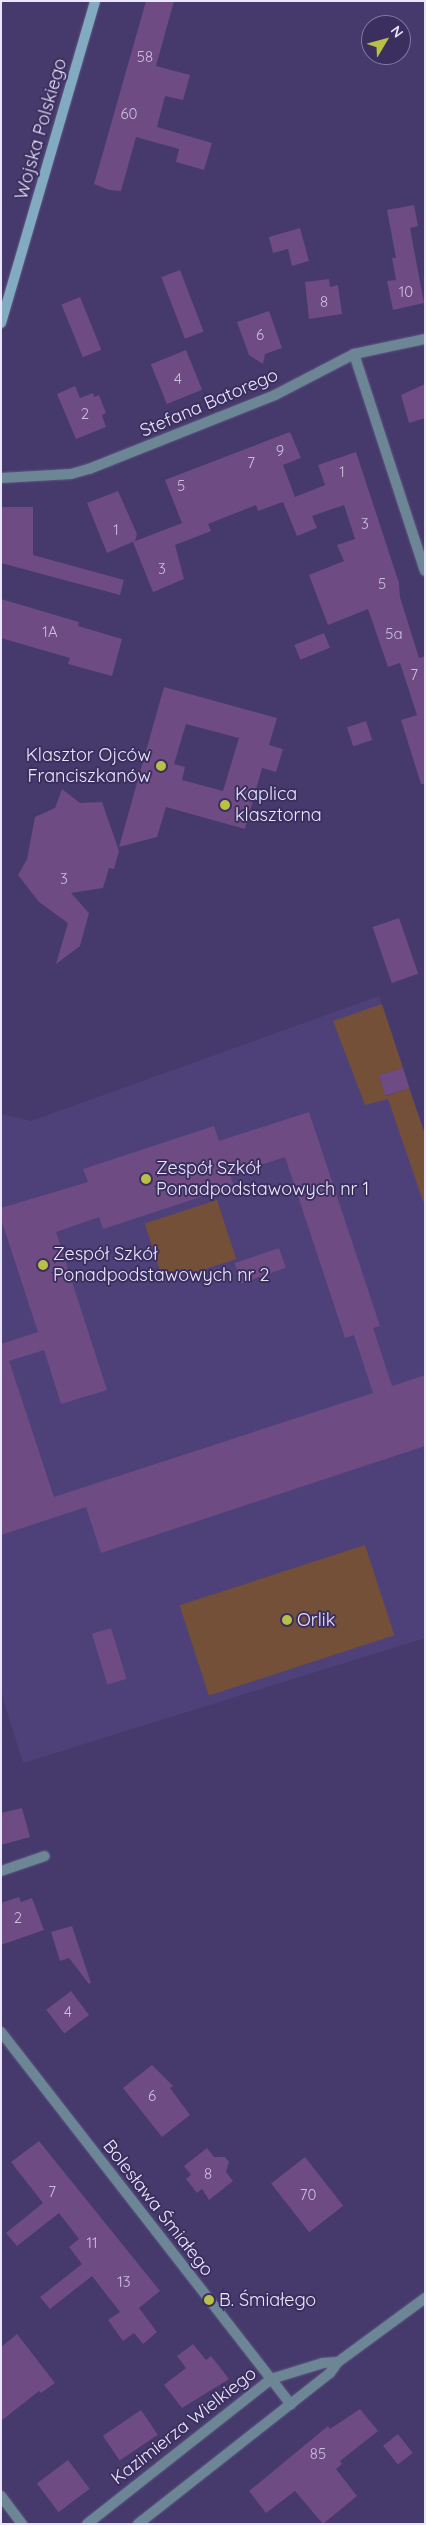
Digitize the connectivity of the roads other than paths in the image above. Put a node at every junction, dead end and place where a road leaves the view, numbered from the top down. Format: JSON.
{"nodes":[{"id":1,"x":95,"y":1,"type":"edge"},
{"id":2,"x":1,"y":323,"type":"edge"},
{"id":3,"x":425,"y":339,"type":"edge"},
{"id":4,"x":354,"y":354,"type":"junction"},
{"id":5,"x":1,"y":478,"type":"edge"},
{"id":6,"x":425,"y":571,"type":"edge"},
{"id":7,"x":45,"y":1856,"type":"dead end"},
{"id":8,"x":1,"y":1870,"type":"edge"},
{"id":9,"x":1,"y":2032,"type":"edge"},
{"id":10,"x":425,"y":2298,"type":"edge"},
{"id":11,"x":338,"y":2362,"type":"junction"},
{"id":12,"x":271,"y":2379,"type":"junction"},
{"id":13,"x":291,"y":2404,"type":"junction"},
{"id":14,"x":1,"y":2496,"type":"edge"},
{"id":15,"x":22,"y":2524,"type":"edge"},
{"id":16,"x":87,"y":2524,"type":"edge"},
{"id":17,"x":138,"y":2524,"type":"edge"}],
"edges":[{"from":1,"to":2,"type":"main road","name":"Wojska Polskiego"},
{"from":3,"to":4,"type":"street","name":"Stefana Batorego"},
{"from":4,"to":5,"type":"street","name":"Stefana Batorego"},
{"from":4,"to":6,"type":"street"},
{"from":7,"to":8,"type":"street"},
{"from":9,"to":12,"type":"street","name":"Bolesława Śmiałego"},
{"from":10,"to":11,"type":"street","name":"Kazimierza Wielkiego"},
{"from":11,"to":12,"type":"street","name":"Kazimierza Wielkiego"},
{"from":11,"to":13,"type":"street","name":"Kazimierza Wielkiego"},
{"from":12,"to":13,"type":"street","name":"Bolesława Śmiałego"},
{"from":12,"to":16,"type":"street","name":"Kazimierza Wielkiego"},
{"from":13,"to":17,"type":"street","name":"Kazimierza Wielkiego"},
{"from":14,"to":15,"type":"street"}]}
